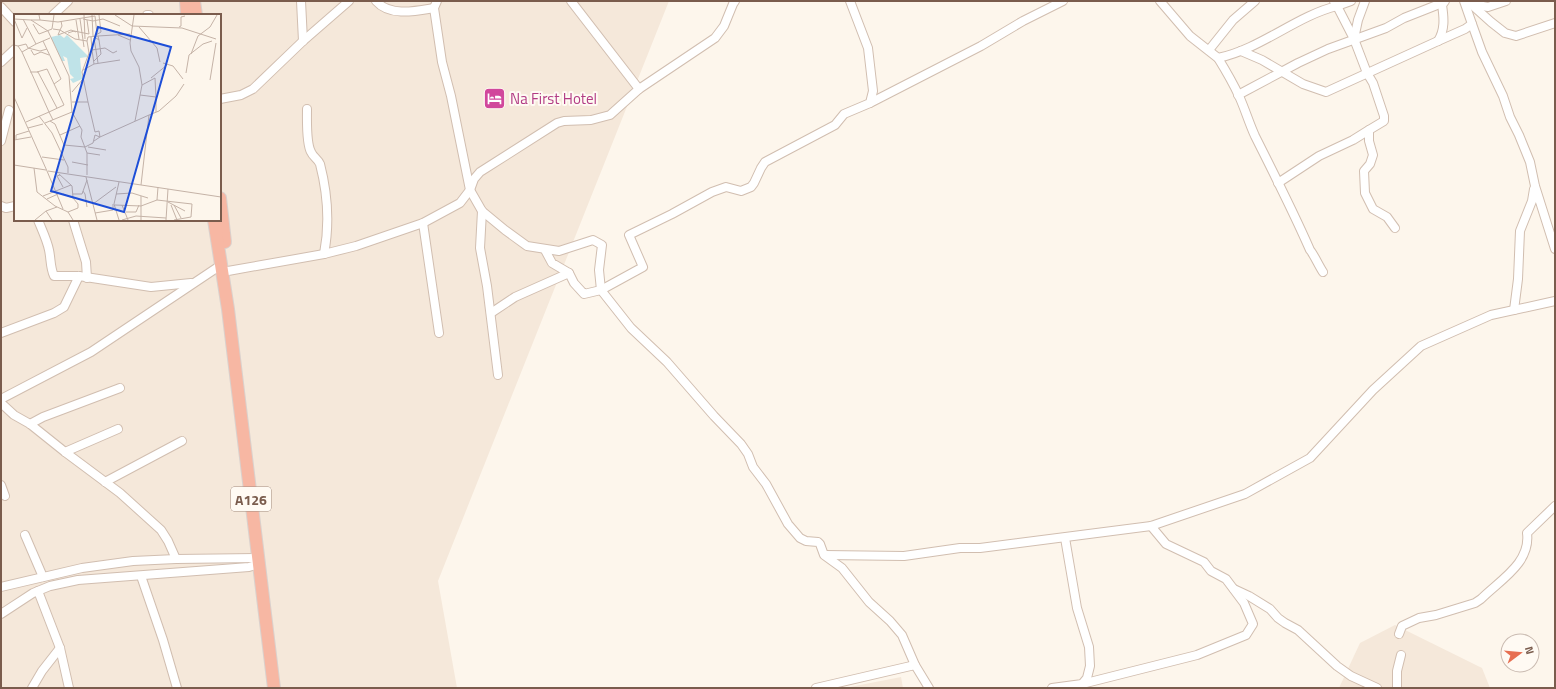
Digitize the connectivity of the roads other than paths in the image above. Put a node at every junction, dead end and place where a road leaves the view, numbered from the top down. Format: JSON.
{"nodes":[{"id":1,"x":68,"y":1,"type":"edge"},
{"id":2,"x":186,"y":1,"type":"edge"},
{"id":3,"x":194,"y":1,"type":"edge"},
{"id":4,"x":301,"y":1,"type":"edge"},
{"id":5,"x":349,"y":1,"type":"edge"},
{"id":6,"x":376,"y":1,"type":"edge"},
{"id":7,"x":571,"y":1,"type":"edge"},
{"id":8,"x":735,"y":1,"type":"edge"},
{"id":9,"x":850,"y":1,"type":"edge"},
{"id":10,"x":1063,"y":1,"type":"edge"},
{"id":11,"x":1160,"y":1,"type":"edge"},
{"id":12,"x":1255,"y":1,"type":"edge"},
{"id":13,"x":1351,"y":1,"type":"edge"},
{"id":14,"x":1365,"y":1,"type":"edge"},
{"id":15,"x":1442,"y":1,"type":"edge"},
{"id":16,"x":1445,"y":1,"type":"edge"},
{"id":17,"x":1506,"y":1,"type":"edge"},
{"id":18,"x":1468,"y":2,"type":"edge"},
{"id":19,"x":1336,"y":4,"type":"edge"},
{"id":20,"x":436,"y":5,"type":"edge"},
{"id":21,"x":1,"y":7,"type":"edge"},
{"id":22,"x":54,"y":14,"type":"edge"},
{"id":23,"x":189,"y":14,"type":"edge"},
{"id":24,"x":189,"y":14,"type":"edge"},
{"id":25,"x":14,"y":21,"type":"edge"},
{"id":26,"x":1555,"y":23,"type":"edge"},
{"id":27,"x":1472,"y":24,"type":"junction"},
{"id":28,"x":1354,"y":39,"type":"junction"},
{"id":29,"x":303,"y":41,"type":"junction"},
{"id":30,"x":1438,"y":41,"type":"junction"},
{"id":31,"x":1208,"y":50,"type":"junction"},
{"id":32,"x":1241,"y":50,"type":"junction"},
{"id":33,"x":14,"y":51,"type":"edge"},
{"id":34,"x":1218,"y":58,"type":"junction"},
{"id":35,"x":1,"y":62,"type":"edge"},
{"id":36,"x":1283,"y":72,"type":"junction"},
{"id":37,"x":1367,"y":73,"type":"junction"},
{"id":38,"x":639,"y":89,"type":"junction"},
{"id":39,"x":1238,"y":95,"type":"junction"},
{"id":40,"x":221,"y":99,"type":"edge"},
{"id":41,"x":870,"y":103,"type":"junction"},
{"id":42,"x":307,"y":109,"type":"dead end"},
{"id":43,"x":9,"y":110,"type":"dead end"},
{"id":44,"x":1369,"y":130,"type":"junction"},
{"id":45,"x":1,"y":141,"type":"edge"},
{"id":46,"x":1278,"y":184,"type":"junction"},
{"id":47,"x":1535,"y":186,"type":"junction"},
{"id":48,"x":470,"y":190,"type":"junction"},
{"id":49,"x":1,"y":206,"type":"edge"},
{"id":50,"x":14,"y":206,"type":"edge"},
{"id":51,"x":482,"y":211,"type":"junction"},
{"id":52,"x":221,"y":216,"type":"edge"},
{"id":53,"x":38,"y":221,"type":"edge"},
{"id":54,"x":73,"y":221,"type":"edge"},
{"id":55,"x":214,"y":221,"type":"edge"},
{"id":56,"x":423,"y":223,"type":"junction"},
{"id":57,"x":1395,"y":228,"type":"dead end"},
{"id":58,"x":1555,"y":249,"type":"edge"},
{"id":59,"x":545,"y":250,"type":"junction"},
{"id":60,"x":324,"y":254,"type":"junction"},
{"id":61,"x":224,"y":268,"type":"junction"},
{"id":62,"x":1323,"y":272,"type":"dead end"},
{"id":63,"x":569,"y":273,"type":"junction"},
{"id":64,"x":79,"y":276,"type":"junction"},
{"id":65,"x":87,"y":278,"type":"junction"},
{"id":66,"x":194,"y":283,"type":"junction"},
{"id":67,"x":601,"y":290,"type":"junction"},
{"id":68,"x":1555,"y":301,"type":"edge"},
{"id":69,"x":1514,"y":310,"type":"junction"},
{"id":70,"x":491,"y":313,"type":"junction"},
{"id":71,"x":1,"y":333,"type":"edge"},
{"id":72,"x":439,"y":333,"type":"dead end"},
{"id":73,"x":498,"y":375,"type":"dead end"},
{"id":74,"x":120,"y":388,"type":"dead end"},
{"id":75,"x":1,"y":399,"type":"edge"},
{"id":76,"x":1,"y":403,"type":"edge"},
{"id":77,"x":30,"y":424,"type":"junction"},
{"id":78,"x":118,"y":429,"type":"dead end"},
{"id":79,"x":182,"y":441,"type":"dead end"},
{"id":80,"x":65,"y":452,"type":"junction"},
{"id":81,"x":105,"y":482,"type":"junction"},
{"id":82,"x":1,"y":485,"type":"edge"},
{"id":83,"x":5,"y":496,"type":"dead end"},
{"id":84,"x":1555,"y":506,"type":"edge"},
{"id":85,"x":1151,"y":526,"type":"junction"},
{"id":86,"x":25,"y":535,"type":"dead end"},
{"id":87,"x":1065,"y":538,"type":"junction"},
{"id":88,"x":824,"y":555,"type":"junction"},
{"id":89,"x":176,"y":559,"type":"junction"},
{"id":90,"x":259,"y":561,"type":"junction"},
{"id":91,"x":141,"y":576,"type":"junction"},
{"id":92,"x":43,"y":577,"type":"junction"},
{"id":93,"x":1,"y":586,"type":"edge"},
{"id":94,"x":1234,"y":589,"type":"junction"},
{"id":95,"x":38,"y":591,"type":"junction"},
{"id":96,"x":1,"y":614,"type":"edge"},
{"id":97,"x":1399,"y":634,"type":"dead end"},
{"id":98,"x":60,"y":648,"type":"junction"},
{"id":99,"x":1401,"y":655,"type":"dead end"},
{"id":100,"x":915,"y":665,"type":"junction"},
{"id":101,"x":1082,"y":684,"type":"junction"},
{"id":102,"x":32,"y":688,"type":"edge"},
{"id":103,"x":69,"y":688,"type":"edge"},
{"id":104,"x":177,"y":688,"type":"edge"},
{"id":105,"x":274,"y":688,"type":"edge"},
{"id":106,"x":816,"y":688,"type":"edge"},
{"id":107,"x":929,"y":688,"type":"edge"},
{"id":108,"x":1052,"y":688,"type":"edge"},
{"id":109,"x":1377,"y":688,"type":"edge"},
{"id":110,"x":1397,"y":688,"type":"edge"}],
"edges":[{"from":1,"to":22,"type":"street"},
{"from":2,"to":23,"type":"highway"},
{"from":3,"to":24,"type":"highway"},
{"from":4,"to":29,"type":"street"},
{"from":5,"to":29,"type":"street"},
{"from":6,"to":20,"type":"street"},
{"from":7,"to":38,"type":"street"},
{"from":8,"to":38,"type":"street"},
{"from":9,"to":41,"type":"street"},
{"from":10,"to":41,"type":"street"},
{"from":11,"to":31,"type":"street"},
{"from":12,"to":31,"type":"street"},
{"from":13,"to":19,"type":"street"},
{"from":14,"to":28,"type":"street"},
{"from":15,"to":28,"type":"street"},
{"from":16,"to":30,"type":"street"},
{"from":17,"to":18,"type":"street"},
{"from":18,"to":26,"type":"street"},
{"from":18,"to":27,"type":"street"},
{"from":19,"to":28,"type":"street"},
{"from":19,"to":32,"type":"street"},
{"from":20,"to":48,"type":"street"},
{"from":21,"to":25,"type":"street"},
{"from":27,"to":30,"type":"street"},
{"from":27,"to":47,"type":"street"},
{"from":28,"to":36,"type":"street"},
{"from":28,"to":37,"type":"street"},
{"from":29,"to":40,"type":"street"},
{"from":30,"to":37,"type":"street"},
{"from":31,"to":34,"type":"street"},
{"from":32,"to":34,"type":"street"},
{"from":32,"to":36,"type":"street"},
{"from":33,"to":35,"type":"street"},
{"from":34,"to":39,"type":"street"},
{"from":36,"to":37,"type":"street"},
{"from":36,"to":39,"type":"street"},
{"from":37,"to":44,"type":"street"},
{"from":38,"to":48,"type":"street"},
{"from":39,"to":46,"type":"street"},
{"from":41,"to":67,"type":"street"},
{"from":42,"to":60,"type":"street"},
{"from":43,"to":45,"type":"street"},
{"from":44,"to":46,"type":"street"},
{"from":44,"to":57,"type":"street"},
{"from":46,"to":62,"type":"street"},
{"from":47,"to":58,"type":"street"},
{"from":47,"to":69,"type":"street"},
{"from":48,"to":51,"type":"street"},
{"from":48,"to":56,"type":"street"},
{"from":49,"to":50,"type":"street"},
{"from":51,"to":59,"type":"street"},
{"from":51,"to":70,"type":"street"},
{"from":52,"to":61,"type":"highway","number":"A126"},
{"from":53,"to":64,"type":"street"},
{"from":54,"to":65,"type":"street"},
{"from":55,"to":61,"type":"highway","number":"A126"},
{"from":56,"to":60,"type":"street"},
{"from":56,"to":72,"type":"street"},
{"from":59,"to":63,"type":"street"},
{"from":59,"to":67,"type":"street"},
{"from":60,"to":61,"type":"street"},
{"from":61,"to":66,"type":"street"},
{"from":61,"to":90,"type":"highway","number":"A126"},
{"from":63,"to":67,"type":"street"},
{"from":63,"to":70,"type":"street"},
{"from":64,"to":65,"type":"street"},
{"from":64,"to":71,"type":"street"},
{"from":65,"to":66,"type":"street"},
{"from":66,"to":75,"type":"street"},
{"from":67,"to":88,"type":"street"},
{"from":68,"to":69,"type":"street"},
{"from":69,"to":85,"type":"street"},
{"from":70,"to":73,"type":"street"},
{"from":74,"to":77,"type":"street"},
{"from":76,"to":77,"type":"street"},
{"from":77,"to":80,"type":"street"},
{"from":78,"to":80,"type":"street"},
{"from":79,"to":81,"type":"street"},
{"from":80,"to":81,"type":"street"},
{"from":81,"to":89,"type":"street"},
{"from":82,"to":83,"type":"street"},
{"from":84,"to":97,"type":"street"},
{"from":85,"to":87,"type":"street"},
{"from":85,"to":94,"type":"street"},
{"from":86,"to":92,"type":"street"},
{"from":87,"to":88,"type":"street"},
{"from":87,"to":101,"type":"street"},
{"from":88,"to":100,"type":"street"},
{"from":89,"to":90,"type":"street"},
{"from":89,"to":92,"type":"street"},
{"from":90,"to":91,"type":"street"},
{"from":90,"to":105,"type":"highway","number":"A126"},
{"from":91,"to":95,"type":"street"},
{"from":91,"to":104,"type":"street"},
{"from":92,"to":93,"type":"street"},
{"from":94,"to":101,"type":"street"},
{"from":94,"to":109,"type":"street"},
{"from":95,"to":96,"type":"street"},
{"from":95,"to":98,"type":"street"},
{"from":98,"to":102,"type":"street"},
{"from":98,"to":103,"type":"street"},
{"from":99,"to":110,"type":"street"},
{"from":100,"to":106,"type":"street"},
{"from":100,"to":107,"type":"street"},
{"from":101,"to":108,"type":"street"}]}
